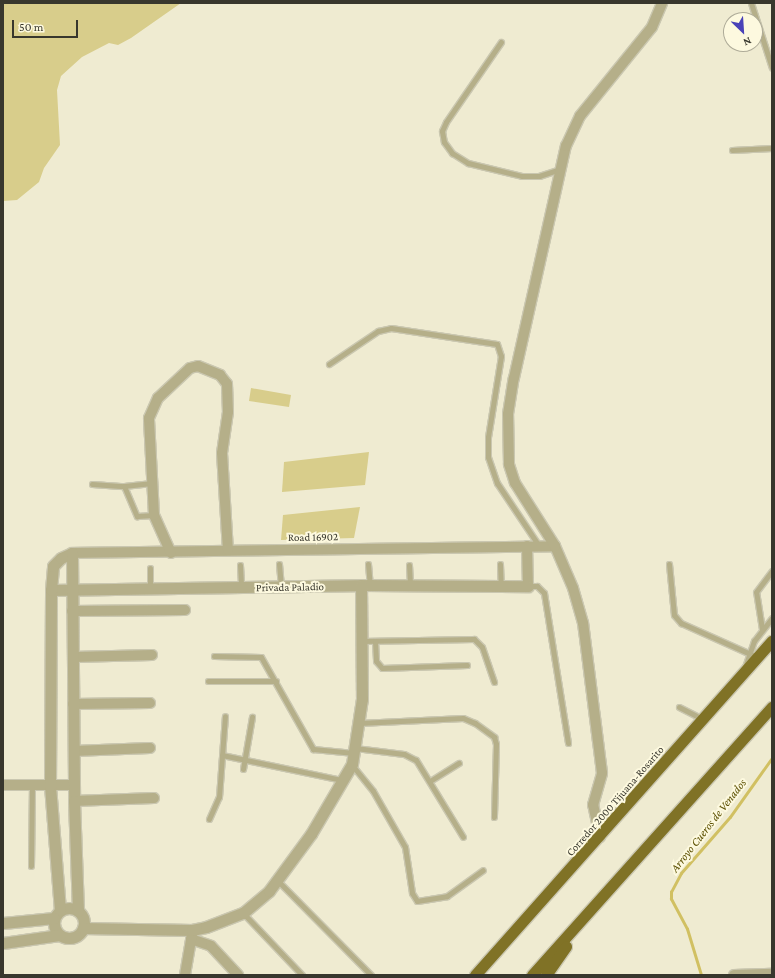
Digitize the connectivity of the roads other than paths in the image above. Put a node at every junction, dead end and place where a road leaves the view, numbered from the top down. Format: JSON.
{"nodes":[{"id":1,"x":662,"y":3,"type":"edge"},
{"id":2,"x":751,"y":3,"type":"edge"},
{"id":3,"x":501,"y":42,"type":"dead end"},
{"id":4,"x":772,"y":68,"type":"edge"},
{"id":5,"x":772,"y":148,"type":"edge"},
{"id":6,"x":732,"y":150,"type":"dead end"},
{"id":7,"x":560,"y":169,"type":"junction"},
{"id":8,"x":329,"y":364,"type":"dead end"},
{"id":9,"x":152,"y":483,"type":"junction"},
{"id":10,"x":92,"y":484,"type":"dead end"},
{"id":11,"x":124,"y":486,"type":"junction"},
{"id":12,"x":154,"y":515,"type":"junction"},
{"id":13,"x":527,"y":546,"type":"junction"},
{"id":14,"x":539,"y":546,"type":"junction"},
{"id":15,"x":555,"y":546,"type":"junction"},
{"id":16,"x":228,"y":550,"type":"junction"},
{"id":17,"x":72,"y":553,"type":"junction"},
{"id":18,"x":171,"y":553,"type":"junction"},
{"id":19,"x":279,"y":564,"type":"dead end"},
{"id":20,"x":368,"y":564,"type":"dead end"},
{"id":21,"x":500,"y":564,"type":"dead end"},
{"id":22,"x":669,"y":564,"type":"dead end"},
{"id":23,"x":240,"y":565,"type":"dead end"},
{"id":24,"x":409,"y":565,"type":"dead end"},
{"id":25,"x":150,"y":568,"type":"dead end"},
{"id":26,"x":772,"y":571,"type":"edge"},
{"id":27,"x":366,"y":585,"type":"junction"},
{"id":28,"x":410,"y":586,"type":"junction"},
{"id":29,"x":528,"y":586,"type":"junction"},
{"id":30,"x":281,"y":587,"type":"junction"},
{"id":31,"x":241,"y":588,"type":"junction"},
{"id":32,"x":501,"y":588,"type":"junction"},
{"id":33,"x":150,"y":589,"type":"junction"},
{"id":34,"x":51,"y":590,"type":"junction"},
{"id":35,"x":73,"y":590,"type":"junction"},
{"id":36,"x":186,"y":610,"type":"dead end"},
{"id":37,"x":72,"y":611,"type":"junction"},
{"id":38,"x":772,"y":618,"type":"edge"},
{"id":39,"x":762,"y":629,"type":"junction"},
{"id":40,"x":362,"y":641,"type":"junction"},
{"id":41,"x":374,"y":641,"type":"junction"},
{"id":42,"x":772,"y":641,"type":"edge"},
{"id":43,"x":152,"y":655,"type":"dead end"},
{"id":44,"x":753,"y":655,"type":"junction"},
{"id":45,"x":214,"y":656,"type":"dead end"},
{"id":46,"x":73,"y":657,"type":"junction"},
{"id":47,"x":467,"y":665,"type":"dead end"},
{"id":48,"x":208,"y":681,"type":"dead end"},
{"id":49,"x":276,"y":681,"type":"junction"},
{"id":50,"x":494,"y":682,"type":"dead end"},
{"id":51,"x":150,"y":703,"type":"dead end"},
{"id":52,"x":73,"y":704,"type":"junction"},
{"id":53,"x":679,"y":707,"type":"dead end"},
{"id":54,"x":772,"y":707,"type":"edge"},
{"id":55,"x":225,"y":716,"type":"dead end"},
{"id":56,"x":252,"y":717,"type":"dead end"},
{"id":57,"x":704,"y":720,"type":"junction"},
{"id":58,"x":359,"y":723,"type":"junction"},
{"id":59,"x":568,"y":743,"type":"dead end"},
{"id":60,"x":150,"y":748,"type":"dead end"},
{"id":61,"x":74,"y":751,"type":"junction"},
{"id":62,"x":354,"y":751,"type":"junction"},
{"id":63,"x":222,"y":755,"type":"junction"},
{"id":64,"x":244,"y":760,"type":"junction"},
{"id":65,"x":460,"y":763,"type":"dead end"},
{"id":66,"x":352,"y":764,"type":"junction"},
{"id":67,"x":243,"y":769,"type":"dead end"},
{"id":68,"x":343,"y":780,"type":"junction"},
{"id":69,"x":430,"y":781,"type":"junction"},
{"id":70,"x":3,"y":785,"type":"edge"},
{"id":71,"x":74,"y":785,"type":"junction"},
{"id":72,"x":32,"y":786,"type":"junction"},
{"id":73,"x":50,"y":786,"type":"junction"},
{"id":74,"x":154,"y":798,"type":"dead end"},
{"id":75,"x":74,"y":801,"type":"junction"},
{"id":76,"x":494,"y":817,"type":"dead end"},
{"id":77,"x":209,"y":819,"type":"dead end"},
{"id":78,"x":462,"y":837,"type":"dead end"},
{"id":79,"x":600,"y":837,"type":"junction"},
{"id":80,"x":31,"y":866,"type":"dead end"},
{"id":81,"x":483,"y":870,"type":"dead end"},
{"id":82,"x":277,"y":880,"type":"junction"},
{"id":83,"x":594,"y":906,"type":"junction"},
{"id":84,"x":78,"y":911,"type":"junction"},
{"id":85,"x":243,"y":913,"type":"junction"},
{"id":86,"x":57,"y":914,"type":"junction"},
{"id":87,"x":3,"y":923,"type":"edge"},
{"id":88,"x":83,"y":928,"type":"junction"},
{"id":89,"x":59,"y":935,"type":"junction"},
{"id":90,"x":191,"y":935,"type":"junction"},
{"id":91,"x":3,"y":943,"type":"edge"},
{"id":92,"x":772,"y":974,"type":"edge"},
{"id":93,"x":185,"y":975,"type":"edge"},
{"id":94,"x":238,"y":975,"type":"edge"},
{"id":95,"x":302,"y":975,"type":"edge"},
{"id":96,"x":371,"y":975,"type":"edge"},
{"id":97,"x":476,"y":975,"type":"edge"},
{"id":98,"x":532,"y":975,"type":"edge"},
{"id":99,"x":546,"y":975,"type":"edge"},
{"id":100,"x":734,"y":975,"type":"edge"}],
"edges":[{"from":1,"to":7,"type":"street"},
{"from":2,"to":4,"type":"lane"},
{"from":3,"to":7,"type":"lane"},
{"from":5,"to":6,"type":"lane"},
{"from":7,"to":15,"type":"street"},
{"from":8,"to":14,"type":"lane"},
{"from":9,"to":11,"type":"lane"},
{"from":9,"to":12,"type":"street"},
{"from":9,"to":16,"type":"street"},
{"from":10,"to":11,"type":"lane"},
{"from":11,"to":12,"type":"lane"},
{"from":12,"to":18,"type":"street"},
{"from":13,"to":14,"type":"street","name":"Road 16902"},
{"from":13,"to":16,"type":"street","name":"Road 16902"},
{"from":13,"to":29,"type":"street"},
{"from":14,"to":15,"type":"street","name":"Road 16902"},
{"from":15,"to":79,"type":"street"},
{"from":16,"to":18,"type":"street","name":"Road 16902"},
{"from":17,"to":18,"type":"street","name":"Road 16902"},
{"from":17,"to":34,"type":"street"},
{"from":17,"to":35,"type":"street"},
{"from":19,"to":30,"type":"lane"},
{"from":20,"to":27,"type":"lane"},
{"from":21,"to":32,"type":"lane"},
{"from":22,"to":44,"type":"lane"},
{"from":23,"to":31,"type":"lane"},
{"from":24,"to":28,"type":"lane"},
{"from":25,"to":33,"type":"lane"},
{"from":26,"to":39,"type":"lane"},
{"from":27,"to":28,"type":"street","name":"Privada Paladio"},
{"from":27,"to":30,"type":"street","name":"Privada Paladio"},
{"from":27,"to":40,"type":"street"},
{"from":28,"to":32,"type":"street","name":"Privada Paladio"},
{"from":29,"to":32,"type":"street","name":"Privada Paladio"},
{"from":29,"to":59,"type":"lane"},
{"from":30,"to":31,"type":"street","name":"Privada Paladio"},
{"from":31,"to":33,"type":"street","name":"Privada Paladio"},
{"from":33,"to":35,"type":"street","name":"Privada Paladio"},
{"from":34,"to":35,"type":"street","name":"Privada Paladio"},
{"from":34,"to":73,"type":"street"},
{"from":35,"to":37,"type":"street"},
{"from":36,"to":37,"type":"street"},
{"from":37,"to":46,"type":"street"},
{"from":38,"to":39,"type":"lane"},
{"from":39,"to":44,"type":"lane"},
{"from":40,"to":41,"type":"lane"},
{"from":40,"to":58,"type":"street"},
{"from":41,"to":47,"type":"lane"},
{"from":41,"to":50,"type":"lane"},
{"from":42,"to":44,"type":"highway","name":"Corredor 2000 Tijuana-Rosarito"},
{"from":43,"to":46,"type":"street"},
{"from":44,"to":57,"type":"highway","name":"Corredor 2000 Tijuana-Rosarito"},
{"from":45,"to":49,"type":"lane"},
{"from":46,"to":52,"type":"street"},
{"from":48,"to":49,"type":"lane"},
{"from":49,"to":62,"type":"lane"},
{"from":51,"to":52,"type":"street"},
{"from":52,"to":61,"type":"street"},
{"from":53,"to":57,"type":"lane"},
{"from":54,"to":83,"type":"highway"},
{"from":55,"to":63,"type":"lane"},
{"from":56,"to":64,"type":"lane"},
{"from":57,"to":79,"type":"highway","name":"Corredor 2000 Tijuana-Rosarito"},
{"from":58,"to":62,"type":"street"},
{"from":58,"to":76,"type":"lane"},
{"from":60,"to":61,"type":"street"},
{"from":61,"to":71,"type":"street"},
{"from":62,"to":66,"type":"street"},
{"from":62,"to":69,"type":"lane"},
{"from":63,"to":64,"type":"lane"},
{"from":63,"to":77,"type":"lane"},
{"from":64,"to":67,"type":"lane"},
{"from":64,"to":68,"type":"lane"},
{"from":65,"to":69,"type":"lane"},
{"from":66,"to":68,"type":"street"},
{"from":66,"to":81,"type":"lane"},
{"from":68,"to":82,"type":"street"},
{"from":69,"to":78,"type":"lane"},
{"from":70,"to":72,"type":"street"},
{"from":71,"to":73,"type":"street"},
{"from":71,"to":75,"type":"street"},
{"from":72,"to":73,"type":"street"},
{"from":72,"to":80,"type":"lane"},
{"from":73,"to":86,"type":"street"},
{"from":74,"to":75,"type":"street"},
{"from":75,"to":84,"type":"street"},
{"from":79,"to":97,"type":"highway","name":"Corredor 2000 Tijuana-Rosarito"},
{"from":82,"to":85,"type":"street"},
{"from":82,"to":96,"type":"lane"},
{"from":83,"to":98,"type":"highway"},
{"from":83,"to":99,"type":"highway"},
{"from":84,"to":86,"type":"street"},
{"from":84,"to":88,"type":"street"},
{"from":85,"to":90,"type":"street"},
{"from":85,"to":95,"type":"lane"},
{"from":86,"to":87,"type":"street"},
{"from":86,"to":89,"type":"street"},
{"from":88,"to":89,"type":"street"},
{"from":88,"to":90,"type":"street"},
{"from":89,"to":91,"type":"street"},
{"from":90,"to":93,"type":"street"},
{"from":90,"to":94,"type":"street"},
{"from":92,"to":100,"type":"street"}]}
